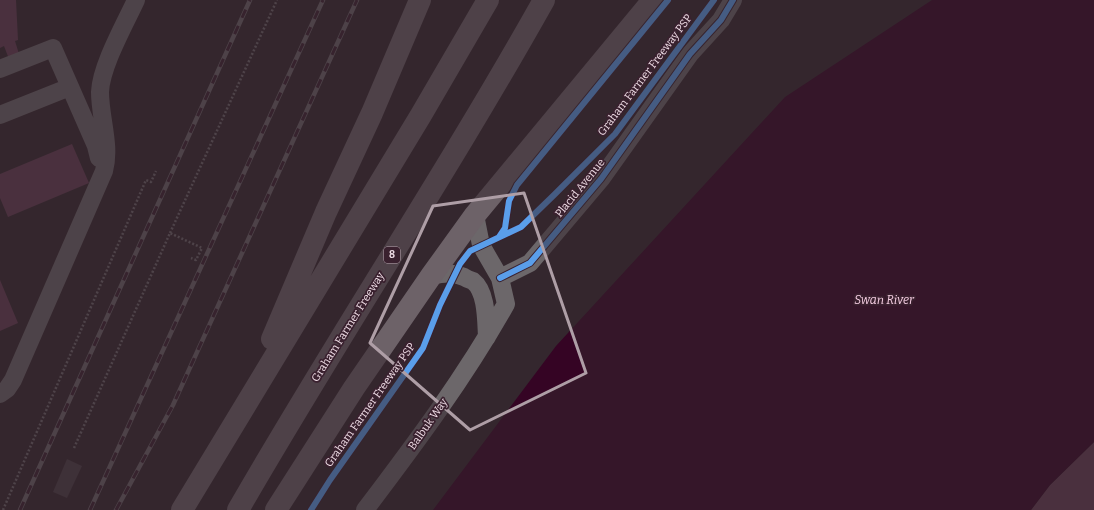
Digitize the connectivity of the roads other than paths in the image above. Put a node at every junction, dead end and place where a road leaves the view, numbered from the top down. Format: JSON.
{"nodes":[{"id":1,"x":136,"y":0,"type":"edge"},
{"id":2,"x":420,"y":0,"type":"edge"},
{"id":3,"x":488,"y":0,"type":"edge"},
{"id":4,"x":544,"y":0,"type":"edge"},
{"id":5,"x":653,"y":0,"type":"edge"},
{"id":6,"x":733,"y":0,"type":"edge"},
{"id":7,"x":0,"y":69,"type":"edge"},
{"id":8,"x":70,"y":87,"type":"junction"},
{"id":9,"x":0,"y":115,"type":"edge"},
{"id":10,"x":476,"y":215,"type":"junction"},
{"id":11,"x":431,"y":276,"type":"junction"},
{"id":12,"x":500,"y":278,"type":"junction"},
{"id":13,"x":487,"y":337,"type":"junction"},
{"id":14,"x":0,"y":385,"type":"edge"},
{"id":15,"x":0,"y":394,"type":"edge"},
{"id":16,"x":242,"y":410,"type":"junction"},
{"id":17,"x":182,"y":510,"type":"edge"},
{"id":18,"x":238,"y":510,"type":"edge"},
{"id":19,"x":276,"y":510,"type":"edge"},
{"id":20,"x":365,"y":510,"type":"edge"}],
"edges":[{"from":1,"to":15,"type":"street"},
{"from":2,"to":16,"type":"highway"},
{"from":3,"to":16,"type":"highway"},
{"from":4,"to":18,"type":"highway","name":"Graham Farmer Freeway","number":"8"},
{"from":5,"to":10,"type":"highway"},
{"from":6,"to":12,"type":"street","name":"Placid Avenue"},
{"from":7,"to":8,"type":"street"},
{"from":8,"to":9,"type":"street"},
{"from":8,"to":14,"type":"street"},
{"from":10,"to":11,"type":"highway"},
{"from":10,"to":12,"type":"street","name":"Balbuk Way"},
{"from":11,"to":13,"type":"street"},
{"from":11,"to":19,"type":"highway"},
{"from":12,"to":13,"type":"street","name":"Balbuk Way"},
{"from":13,"to":20,"type":"street","name":"Balbuk Way"},
{"from":16,"to":17,"type":"highway"}]}
